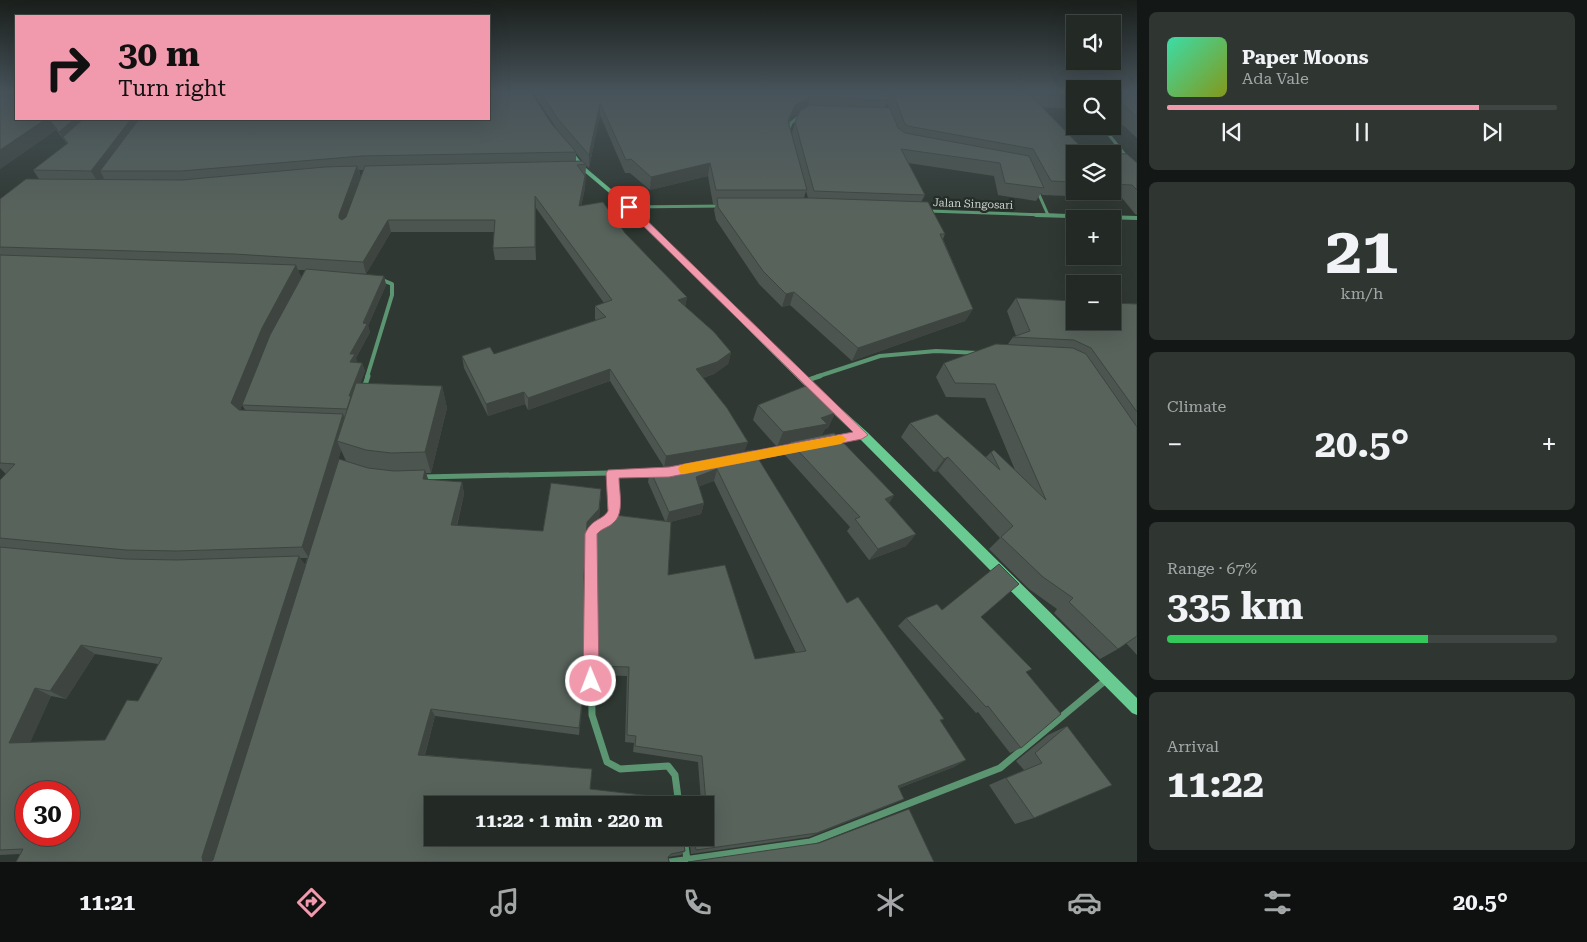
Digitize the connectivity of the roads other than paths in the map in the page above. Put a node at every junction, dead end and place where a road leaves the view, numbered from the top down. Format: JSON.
{"nodes":[{"id":1,"x":1109,"y":135,"type":"edge"},
{"id":2,"x":561,"y":141,"type":"edge"},
{"id":3,"x":584,"y":168,"type":"junction"},
{"id":4,"x":575,"y":169,"type":"edge"},
{"id":5,"x":1137,"y":170,"type":"edge"},
{"id":6,"x":1036,"y":190,"type":"edge"},
{"id":7,"x":731,"y":206,"type":"edge"},
{"id":8,"x":629,"y":207,"type":"junction"},
{"id":9,"x":922,"y":211,"type":"edge"},
{"id":10,"x":1048,"y":215,"type":"junction"},
{"id":11,"x":1137,"y":218,"type":"edge"},
{"id":12,"x":374,"y":278,"type":"edge"},
{"id":13,"x":981,"y":353,"type":"edge"},
{"id":14,"x":805,"y":381,"type":"junction"},
{"id":15,"x":362,"y":395,"type":"edge"},
{"id":16,"x":862,"y":435,"type":"junction"},
{"id":17,"x":824,"y":443,"type":"edge"},
{"id":18,"x":796,"y":449,"type":"edge"},
{"id":19,"x":747,"y":458,"type":"edge"},
{"id":20,"x":660,"y":472,"type":"edge"},
{"id":21,"x":612,"y":473,"type":"junction"},
{"id":22,"x":418,"y":478,"type":"edge"},
{"id":23,"x":1107,"y":679,"type":"junction"},
{"id":24,"x":1137,"y":708,"type":"edge"},
{"id":25,"x":678,"y":796,"type":"edge"},
{"id":26,"x":685,"y":846,"type":"edge"},
{"id":27,"x":687,"y":860,"type":"junction"},
{"id":28,"x":670,"y":862,"type":"edge"}],
"edges":[{"from":1,"to":5,"type":"street"},
{"from":2,"to":3,"type":"street"},
{"from":3,"to":4,"type":"street"},
{"from":3,"to":8,"type":"street"},
{"from":6,"to":10,"type":"street"},
{"from":7,"to":8,"type":"street"},
{"from":8,"to":14,"type":"street"},
{"from":9,"to":10,"type":"street","name":"Jalan Singosari"},
{"from":10,"to":11,"type":"street","name":"Jalan Singosari"},
{"from":12,"to":15,"type":"street"},
{"from":13,"to":14,"type":"street"},
{"from":14,"to":16,"type":"street"},
{"from":16,"to":17,"type":"street"},
{"from":16,"to":23,"type":"street"},
{"from":18,"to":19,"type":"street"},
{"from":20,"to":21,"type":"street"},
{"from":21,"to":22,"type":"street"},
{"from":21,"to":25,"type":"street"},
{"from":23,"to":24,"type":"street"},
{"from":23,"to":27,"type":"street"},
{"from":26,"to":27,"type":"street"},
{"from":27,"to":28,"type":"street"}]}
